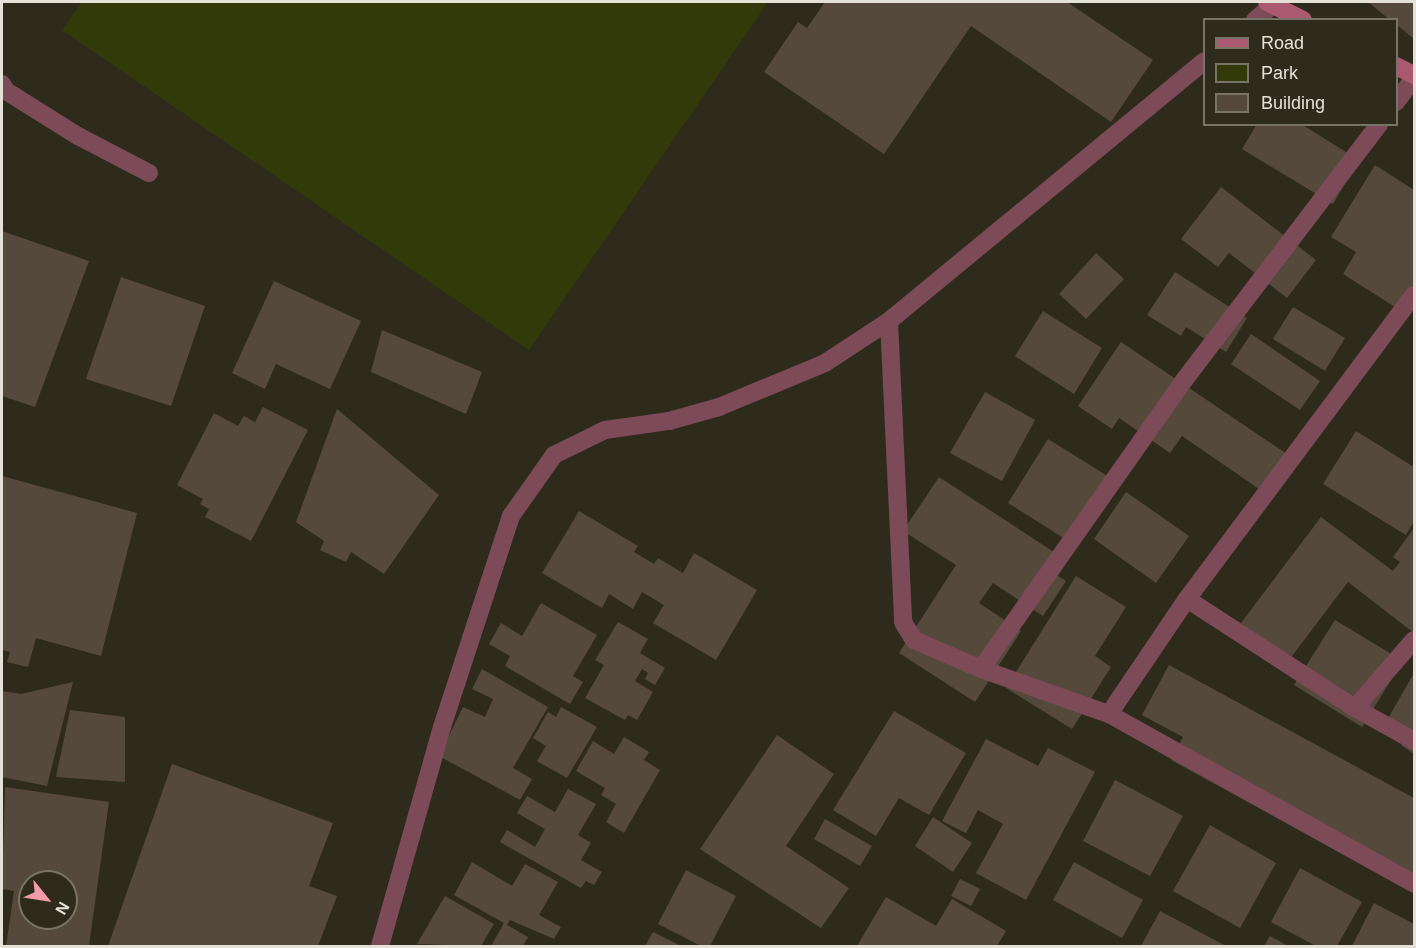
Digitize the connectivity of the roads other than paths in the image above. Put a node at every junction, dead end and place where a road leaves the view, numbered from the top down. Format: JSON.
{"nodes":[{"id":1,"x":1270,"y":3,"type":"edge"},
{"id":2,"x":1257,"y":18,"type":"edge"},
{"id":3,"x":1299,"y":18,"type":"edge"},
{"id":4,"x":1203,"y":62,"type":"edge"},
{"id":5,"x":1398,"y":67,"type":"edge"},
{"id":6,"x":1414,"y":77,"type":"edge"},
{"id":7,"x":2,"y":84,"type":"edge"},
{"id":8,"x":1398,"y":99,"type":"edge"},
{"id":9,"x":1377,"y":126,"type":"edge"},
{"id":10,"x":149,"y":173,"type":"dead end"},
{"id":11,"x":1414,"y":295,"type":"edge"},
{"id":12,"x":889,"y":321,"type":"junction"},
{"id":13,"x":1187,"y":599,"type":"junction"},
{"id":14,"x":1414,"y":640,"type":"edge"},
{"id":15,"x":981,"y":669,"type":"junction"},
{"id":16,"x":1355,"y":708,"type":"junction"},
{"id":17,"x":1109,"y":714,"type":"junction"},
{"id":18,"x":1414,"y":741,"type":"edge"},
{"id":19,"x":1414,"y":884,"type":"edge"},
{"id":20,"x":380,"y":946,"type":"edge"}],
"edges":[{"from":1,"to":2,"type":"street"},
{"from":1,"to":3,"type":"street"},
{"from":4,"to":12,"type":"street"},
{"from":5,"to":6,"type":"street"},
{"from":6,"to":8,"type":"street"},
{"from":7,"to":10,"type":"street"},
{"from":9,"to":15,"type":"street"},
{"from":11,"to":13,"type":"street"},
{"from":12,"to":15,"type":"street"},
{"from":12,"to":20,"type":"street"},
{"from":13,"to":16,"type":"street"},
{"from":13,"to":17,"type":"street"},
{"from":14,"to":16,"type":"street"},
{"from":15,"to":17,"type":"street"},
{"from":16,"to":18,"type":"street"},
{"from":17,"to":19,"type":"street"}]}
